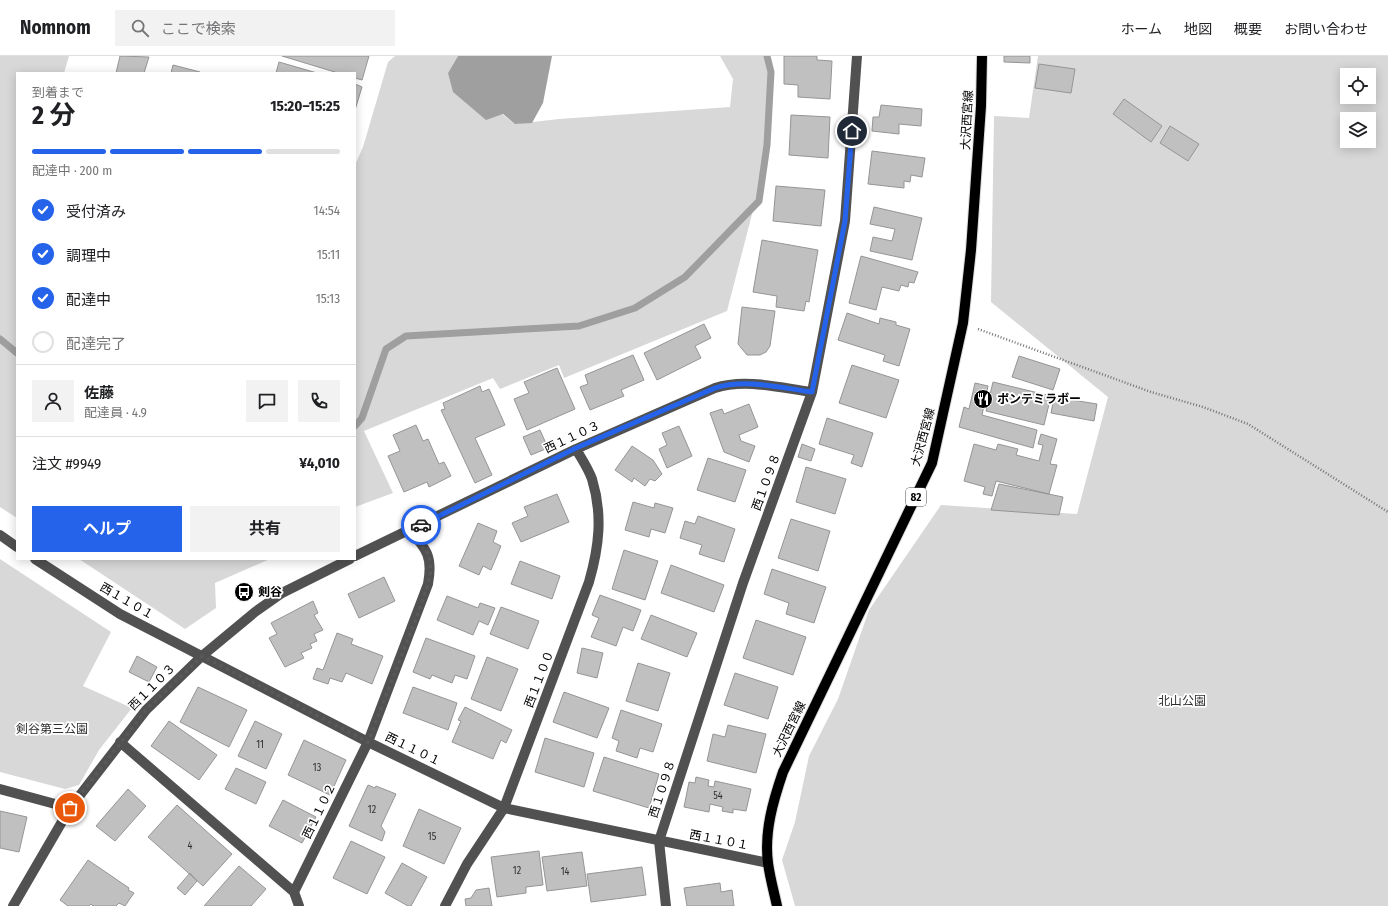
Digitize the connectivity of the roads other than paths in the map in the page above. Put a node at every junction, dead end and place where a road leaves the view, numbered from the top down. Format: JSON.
{"nodes":[{"id":1,"x":857,"y":56,"type":"edge"},
{"id":2,"x":983,"y":58,"type":"edge"},
{"id":3,"x":812,"y":392,"type":"junction"},
{"id":4,"x":576,"y":448,"type":"junction"},
{"id":5,"x":410,"y":530,"type":"junction"},
{"id":6,"x":0,"y":535,"type":"edge"},
{"id":7,"x":16,"y":546,"type":"edge"},
{"id":8,"x":356,"y":556,"type":"edge"},
{"id":9,"x":37,"y":560,"type":"edge"},
{"id":10,"x":348,"y":560,"type":"edge"},
{"id":11,"x":202,"y":656,"type":"junction"},
{"id":12,"x":120,"y":742,"type":"junction"},
{"id":13,"x":368,"y":742,"type":"junction"},
{"id":14,"x":0,"y":789,"type":"edge"},
{"id":15,"x":70,"y":808,"type":"junction"},
{"id":16,"x":504,"y":808,"type":"junction"},
{"id":17,"x":659,"y":841,"type":"junction"},
{"id":18,"x":768,"y":862,"type":"junction"},
{"id":19,"x":294,"y":892,"type":"junction"},
{"id":20,"x":13,"y":906,"type":"edge"},
{"id":21,"x":299,"y":906,"type":"edge"},
{"id":22,"x":445,"y":906,"type":"edge"},
{"id":23,"x":666,"y":906,"type":"edge"},
{"id":24,"x":777,"y":906,"type":"edge"}],
"edges":[{"from":1,"to":3,"type":"street","name":"西１０９８"},
{"from":2,"to":18,"type":"main road","name":"大沢西宮線","number":"82"},
{"from":3,"to":4,"type":"street","name":"西１１０３"},
{"from":3,"to":17,"type":"street","name":"西１０９８"},
{"from":4,"to":5,"type":"street","name":"西１１０３"},
{"from":4,"to":16,"type":"street","name":"西１１００"},
{"from":5,"to":8,"type":"street","name":"西１１０３"},
{"from":5,"to":13,"type":"street","name":"西１１０２"},
{"from":6,"to":7,"type":"street"},
{"from":9,"to":11,"type":"street","name":"西１１０１"},
{"from":10,"to":11,"type":"street","name":"西１１０３"},
{"from":11,"to":12,"type":"street","name":"西１１０３"},
{"from":11,"to":13,"type":"street","name":"西１１０１"},
{"from":12,"to":15,"type":"street","name":"西１１０３"},
{"from":12,"to":19,"type":"street"},
{"from":13,"to":16,"type":"street","name":"西１１０１"},
{"from":13,"to":19,"type":"street","name":"西１１０２"},
{"from":14,"to":15,"type":"street"},
{"from":15,"to":20,"type":"street","name":"西１１０３"},
{"from":16,"to":17,"type":"street","name":"西１１０１"},
{"from":16,"to":22,"type":"street","name":"西１１００"},
{"from":17,"to":18,"type":"street","name":"西１１０１"},
{"from":17,"to":23,"type":"street","name":"西１０９８"},
{"from":18,"to":24,"type":"main road","name":"大沢西宮線","number":"82"},
{"from":19,"to":21,"type":"street"}]}
